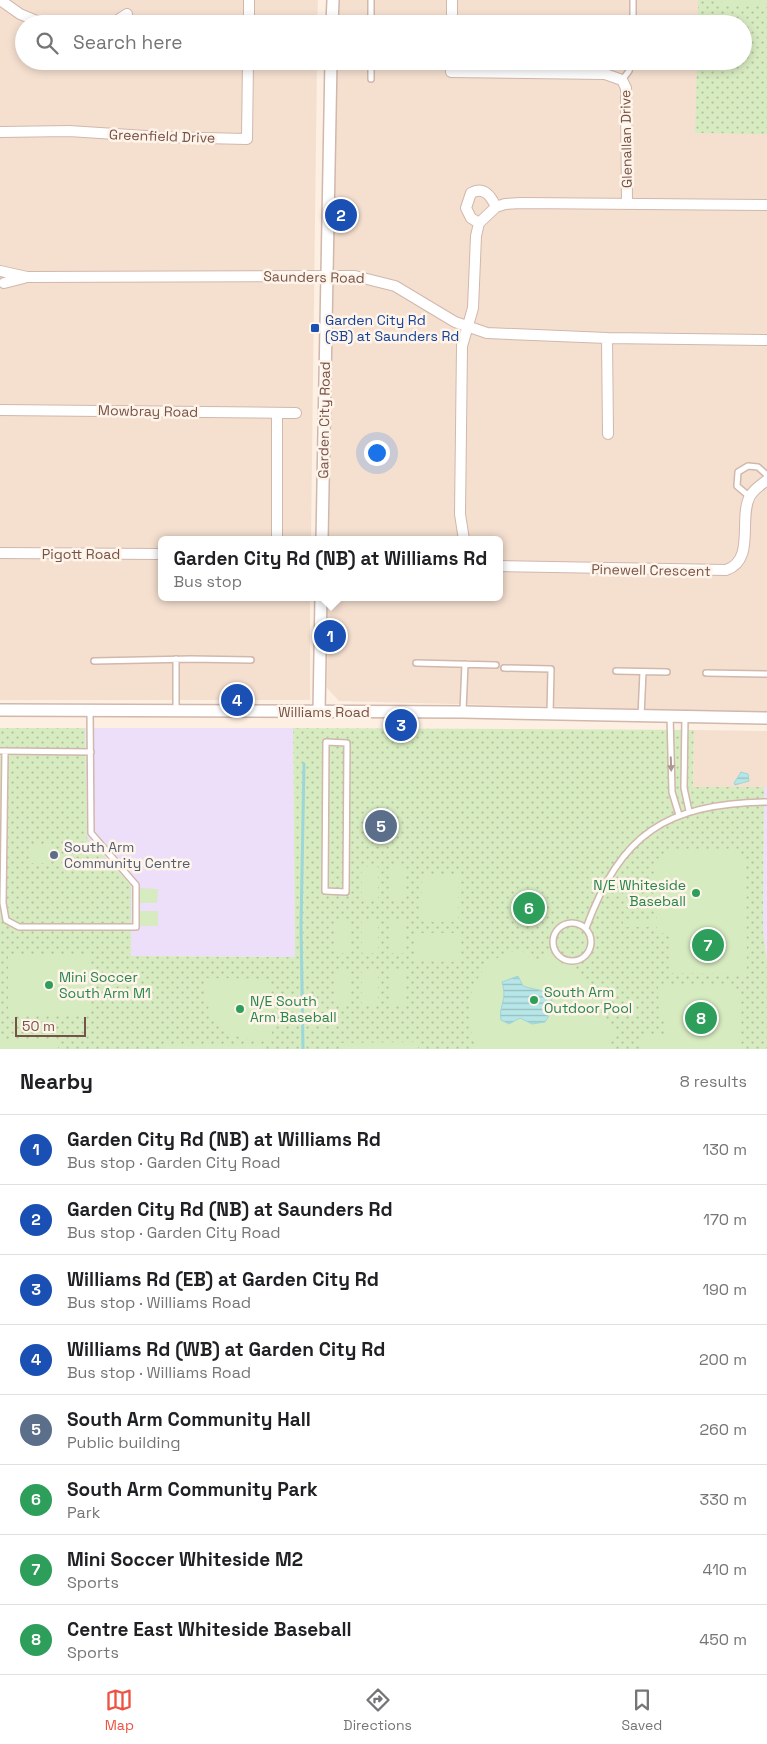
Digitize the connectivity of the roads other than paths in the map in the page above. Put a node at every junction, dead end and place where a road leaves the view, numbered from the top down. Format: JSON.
{"nodes":[{"id":1,"x":0,"y":0,"type":"edge"},
{"id":2,"x":249,"y":0,"type":"edge"},
{"id":3,"x":333,"y":0,"type":"edge"},
{"id":4,"x":371,"y":0,"type":"edge"},
{"id":5,"x":452,"y":0,"type":"edge"},
{"id":6,"x":633,"y":0,"type":"edge"},
{"id":7,"x":22,"y":15,"type":"edge"},
{"id":8,"x":249,"y":15,"type":"edge"},
{"id":9,"x":332,"y":15,"type":"edge"},
{"id":10,"x":371,"y":15,"type":"edge"},
{"id":11,"x":452,"y":15,"type":"edge"},
{"id":12,"x":632,"y":15,"type":"edge"},
{"id":13,"x":248,"y":70,"type":"edge"},
{"id":14,"x":332,"y":70,"type":"edge"},
{"id":15,"x":371,"y":70,"type":"edge"},
{"id":16,"x":451,"y":70,"type":"edge"},
{"id":17,"x":629,"y":70,"type":"edge"},
{"id":18,"x":371,"y":79,"type":"dead end"},
{"id":19,"x":622,"y":80,"type":"junction"},
{"id":20,"x":0,"y":132,"type":"edge"},
{"id":21,"x":627,"y":204,"type":"junction"},
{"id":22,"x":767,"y":205,"type":"edge"},
{"id":23,"x":496,"y":207,"type":"junction"},
{"id":24,"x":479,"y":224,"type":"junction"},
{"id":25,"x":0,"y":271,"type":"edge"},
{"id":26,"x":326,"y":276,"type":"junction"},
{"id":27,"x":27,"y":277,"type":"junction"},
{"id":28,"x":2,"y":286,"type":"edge"},
{"id":29,"x":466,"y":327,"type":"junction"},
{"id":30,"x":608,"y":338,"type":"junction"},
{"id":31,"x":767,"y":340,"type":"edge"},
{"id":32,"x":0,"y":410,"type":"edge"},
{"id":33,"x":276,"y":413,"type":"junction"},
{"id":34,"x":296,"y":413,"type":"dead end"},
{"id":35,"x":608,"y":434,"type":"dead end"},
{"id":36,"x":767,"y":476,"type":"edge"},
{"id":37,"x":767,"y":480,"type":"edge"},
{"id":38,"x":750,"y":497,"type":"junction"},
{"id":39,"x":277,"y":536,"type":"edge"},
{"id":40,"x":322,"y":536,"type":"edge"},
{"id":41,"x":463,"y":536,"type":"edge"},
{"id":42,"x":0,"y":553,"type":"edge"},
{"id":43,"x":158,"y":554,"type":"edge"},
{"id":44,"x":503,"y":566,"type":"edge"},
{"id":45,"x":321,"y":601,"type":"edge"},
{"id":46,"x":176,"y":659,"type":"junction"},
{"id":47,"x":251,"y":660,"type":"dead end"},
{"id":48,"x":94,"y":661,"type":"dead end"},
{"id":49,"x":416,"y":663,"type":"dead end"},
{"id":50,"x":465,"y":664,"type":"junction"},
{"id":51,"x":496,"y":665,"type":"dead end"},
{"id":52,"x":504,"y":668,"type":"dead end"},
{"id":53,"x":616,"y":671,"type":"dead end"},
{"id":54,"x":643,"y":672,"type":"junction"},
{"id":55,"x":667,"y":672,"type":"dead end"},
{"id":56,"x":706,"y":673,"type":"dead end"},
{"id":57,"x":767,"y":674,"type":"edge"},
{"id":58,"x":0,"y":710,"type":"edge"},
{"id":59,"x":90,"y":710,"type":"junction"},
{"id":60,"x":176,"y":711,"type":"junction"},
{"id":61,"x":319,"y":712,"type":"junction"},
{"id":62,"x":463,"y":712,"type":"junction"},
{"id":63,"x":550,"y":714,"type":"junction"},
{"id":64,"x":642,"y":716,"type":"junction"},
{"id":65,"x":670,"y":716,"type":"junction"},
{"id":66,"x":685,"y":716,"type":"junction"},
{"id":67,"x":767,"y":718,"type":"edge"},
{"id":68,"x":326,"y":742,"type":"joint"},
{"id":69,"x":3,"y":751,"type":"edge"},
{"id":70,"x":90,"y":752,"type":"junction"},
{"id":71,"x":767,"y":802,"type":"edge"},
{"id":72,"x":689,"y":810,"type":"junction"},
{"id":73,"x":679,"y":815,"type":"junction"},
{"id":74,"x":586,"y":928,"type":"junction"}],
"edges":[{"from":1,"to":7,"type":"street"},
{"from":2,"to":8,"type":"street"},
{"from":3,"to":9,"type":"street"},
{"from":4,"to":10,"type":"lane"},
{"from":5,"to":11,"type":"street"},
{"from":6,"to":12,"type":"lane"},
{"from":13,"to":20,"type":"street","name":"Greenfield Drive"},
{"from":14,"to":26,"type":"street","name":"Garden City Road"},
{"from":15,"to":18,"type":"lane"},
{"from":16,"to":19,"type":"street","name":"Glenallan Drive"},
{"from":17,"to":19,"type":"lane"},
{"from":19,"to":21,"type":"street","name":"Glenallan Drive"},
{"from":21,"to":22,"type":"street"},
{"from":21,"to":23,"type":"street"},
{"from":23,"to":24,"type":"street"},
{"from":23,"to":24,"type":"street"},
{"from":24,"to":29,"type":"street"},
{"from":25,"to":27,"type":"street","name":"Saunders Road"},
{"from":25,"to":28,"type":"street"},
{"from":26,"to":27,"type":"street","name":"Saunders Road"},
{"from":26,"to":29,"type":"street","name":"Saunders Road"},
{"from":26,"to":40,"type":"street","name":"Garden City Road"},
{"from":27,"to":28,"type":"street","name":"Saunders Road"},
{"from":29,"to":30,"type":"street","name":"Saunders Road"},
{"from":29,"to":41,"type":"street"},
{"from":30,"to":31,"type":"street","name":"Saunders Road"},
{"from":30,"to":35,"type":"street"},
{"from":32,"to":33,"type":"street","name":"Mowbray Road"},
{"from":33,"to":34,"type":"street","name":"Mowbray Road"},
{"from":33,"to":39,"type":"street"},
{"from":36,"to":38,"type":"lane"},
{"from":37,"to":38,"type":"street"},
{"from":38,"to":44,"type":"street","name":"Pinewell Crescent"},
{"from":42,"to":43,"type":"street","name":"Pigott Road"},
{"from":45,"to":61,"type":"street"},
{"from":46,"to":47,"type":"lane"},
{"from":46,"to":48,"type":"lane"},
{"from":46,"to":60,"type":"lane"},
{"from":49,"to":50,"type":"lane"},
{"from":50,"to":51,"type":"lane"},
{"from":50,"to":62,"type":"lane"},
{"from":52,"to":63,"type":"lane"},
{"from":53,"to":54,"type":"lane"},
{"from":54,"to":55,"type":"lane"},
{"from":54,"to":64,"type":"lane"},
{"from":56,"to":57,"type":"lane"},
{"from":58,"to":59,"type":"street","name":"Williams Road"},
{"from":59,"to":60,"type":"street","name":"Williams Road"},
{"from":59,"to":70,"type":"lane"},
{"from":60,"to":61,"type":"street","name":"Williams Road"},
{"from":61,"to":62,"type":"street","name":"Williams Road"},
{"from":62,"to":63,"type":"street","name":"Williams Road"},
{"from":63,"to":64,"type":"street","name":"Williams Road"},
{"from":64,"to":65,"type":"street","name":"Williams Road"},
{"from":65,"to":66,"type":"street","name":"Williams Road"},
{"from":65,"to":73,"type":"lane","one_way":true},
{"from":66,"to":67,"type":"street","name":"Williams Road"},
{"from":66,"to":72,"type":"lane"},
{"from":68,"to":68,"type":"lane"},
{"from":69,"to":70,"type":"lane"},
{"from":69,"to":70,"type":"lane"},
{"from":71,"to":72,"type":"lane"},
{"from":72,"to":73,"type":"lane"},
{"from":73,"to":74,"type":"lane"},
{"from":74,"to":74,"type":"lane"}]}
